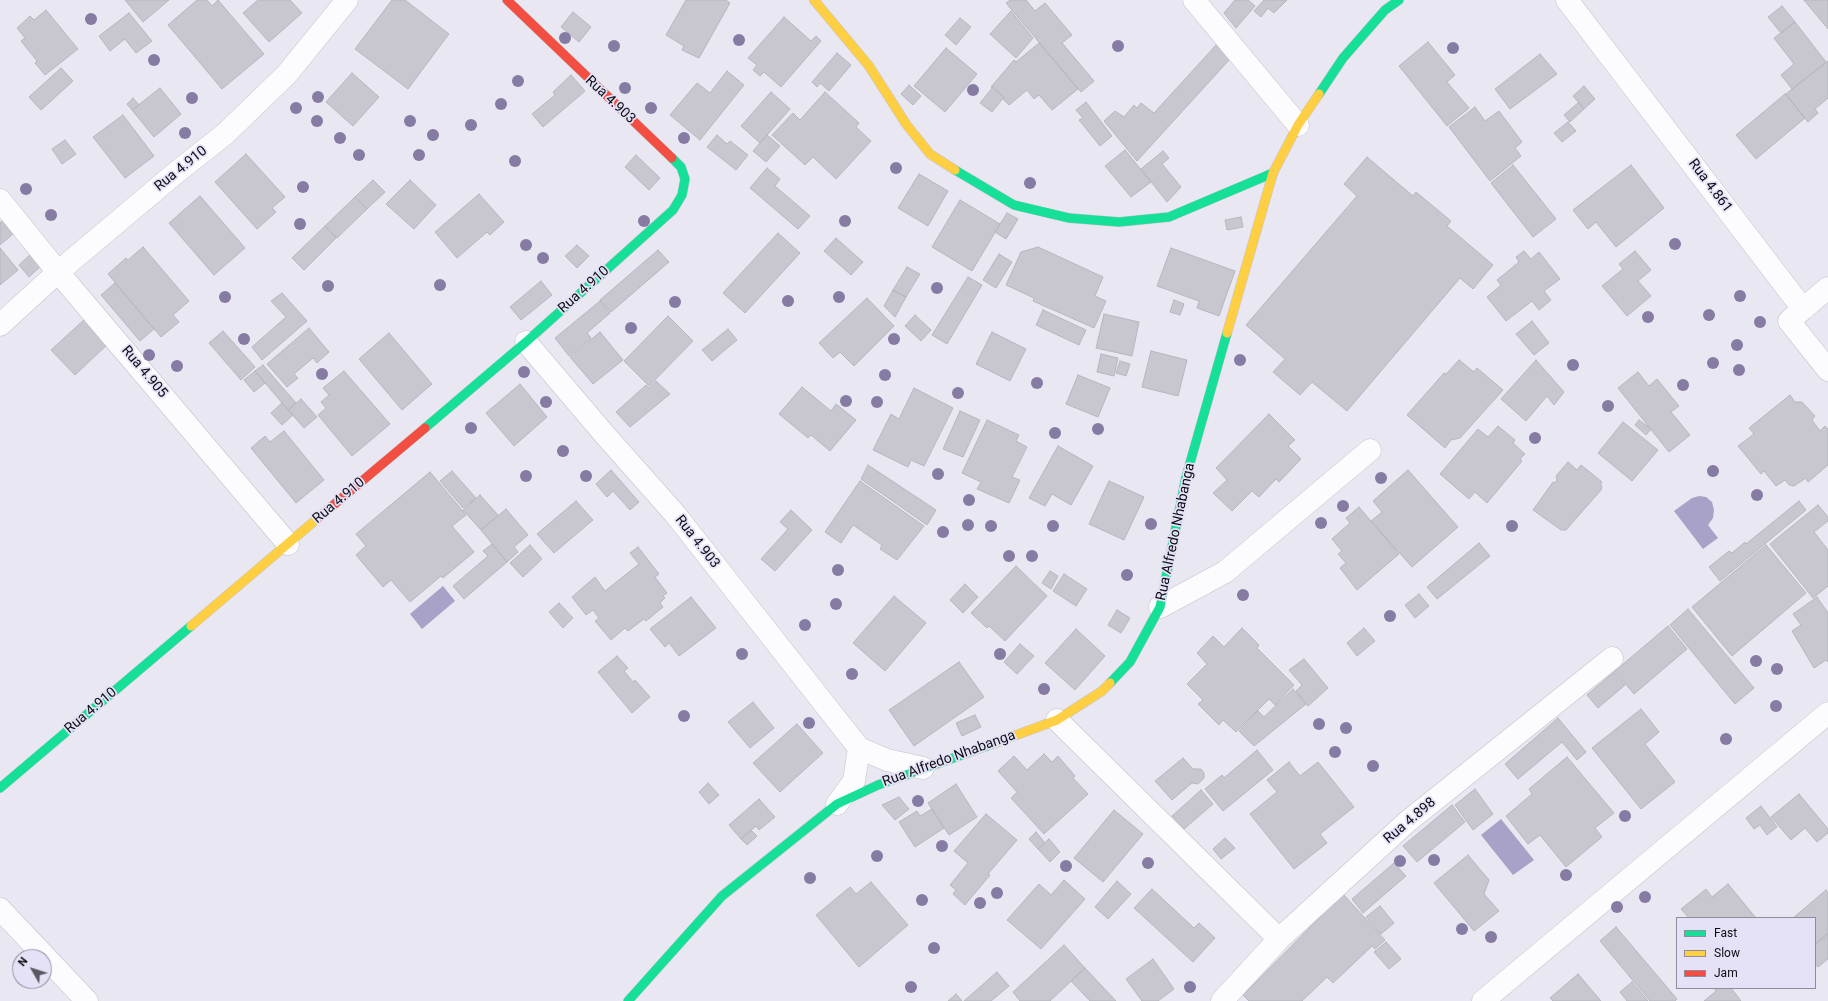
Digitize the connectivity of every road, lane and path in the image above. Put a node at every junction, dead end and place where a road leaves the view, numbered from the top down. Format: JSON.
{"nodes":[{"id":1,"x":347,"y":0,"type":"edge"},
{"id":2,"x":507,"y":0,"type":"edge"},
{"id":3,"x":814,"y":0,"type":"edge"},
{"id":4,"x":1194,"y":0,"type":"edge"},
{"id":5,"x":1399,"y":0,"type":"edge"},
{"id":6,"x":1567,"y":0,"type":"edge"},
{"id":7,"x":1298,"y":125,"type":"junction"},
{"id":8,"x":1273,"y":173,"type":"junction"},
{"id":9,"x":0,"y":200,"type":"edge"},
{"id":10,"x":673,"y":210,"type":"joint"},
{"id":11,"x":58,"y":272,"type":"junction"},
{"id":12,"x":1828,"y":288,"type":"edge"},
{"id":13,"x":1803,"y":308,"type":"junction"},
{"id":14,"x":0,"y":325,"type":"edge"},
{"id":15,"x":526,"y":342,"type":"junction"},
{"id":16,"x":1828,"y":370,"type":"edge"},
{"id":17,"x":1370,"y":450,"type":"dead end"},
{"id":18,"x":288,"y":544,"type":"junction"},
{"id":19,"x":1160,"y":607,"type":"junction"},
{"id":20,"x":1612,"y":658,"type":"dead end"},
{"id":21,"x":1828,"y":713,"type":"edge"},
{"id":22,"x":1057,"y":720,"type":"junction"},
{"id":23,"x":859,"y":748,"type":"junction"},
{"id":24,"x":923,"y":768,"type":"junction"},
{"id":25,"x":0,"y":788,"type":"edge"},
{"id":26,"x":837,"y":804,"type":"junction"},
{"id":27,"x":0,"y":909,"type":"edge"},
{"id":28,"x":1279,"y":939,"type":"junction"},
{"id":29,"x":87,"y":1001,"type":"edge"},
{"id":30,"x":628,"y":1001,"type":"edge"},
{"id":31,"x":1222,"y":1001,"type":"edge"},
{"id":32,"x":1483,"y":1001,"type":"edge"}],
"edges":[{"from":1,"to":11,"type":"street","name":"Rua 4.910"},
{"from":2,"to":10,"type":"street","name":"Rua 4.903"},
{"from":3,"to":8,"type":"street"},
{"from":4,"to":7,"type":"street"},
{"from":5,"to":7,"type":"street","name":"Rua Alfredo Nhabanga"},
{"from":6,"to":13,"type":"street","name":"Rua 4.861"},
{"from":7,"to":8,"type":"street","name":"Rua Alfredo Nhabanga"},
{"from":8,"to":19,"type":"street","name":"Rua Alfredo Nhabanga"},
{"from":9,"to":11,"type":"street","name":"Rua 4.905"},
{"from":10,"to":15,"type":"street","name":"Rua 4.910"},
{"from":11,"to":14,"type":"street","name":"Rua 4.910"},
{"from":11,"to":18,"type":"street","name":"Rua 4.905"},
{"from":12,"to":13,"type":"street"},
{"from":13,"to":16,"type":"street"},
{"from":15,"to":18,"type":"street","name":"Rua 4.910"},
{"from":15,"to":23,"type":"street","name":"Rua 4.903"},
{"from":17,"to":19,"type":"street"},
{"from":18,"to":25,"type":"street","name":"Rua 4.910"},
{"from":19,"to":22,"type":"street","name":"Rua Alfredo Nhabanga"},
{"from":20,"to":28,"type":"street","name":"Rua 4.898"},
{"from":21,"to":32,"type":"street"},
{"from":22,"to":24,"type":"street","name":"Rua Alfredo Nhabanga"},
{"from":22,"to":28,"type":"street"},
{"from":23,"to":24,"type":"street"},
{"from":23,"to":26,"type":"street"},
{"from":24,"to":26,"type":"street","name":"Rua Alfredo Nhabanga"},
{"from":26,"to":30,"type":"street","name":"Rua Alfredo Nhabanga"},
{"from":27,"to":29,"type":"street"},
{"from":28,"to":31,"type":"street","name":"Rua 4.898"}]}
